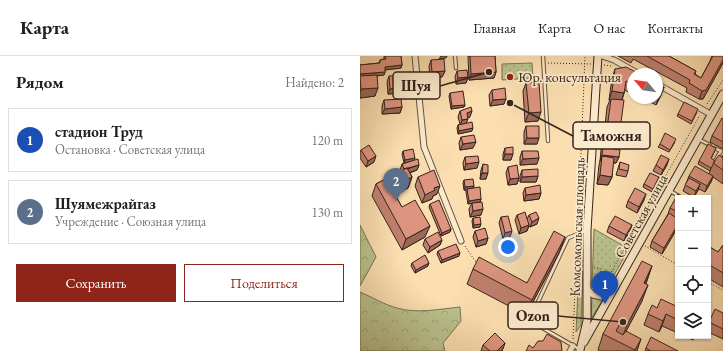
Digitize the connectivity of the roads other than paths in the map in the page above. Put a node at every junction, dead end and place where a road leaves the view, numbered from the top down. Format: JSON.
{"nodes":[{"id":1,"x":415,"y":56,"type":"edge"},
{"id":2,"x":455,"y":56,"type":"edge"},
{"id":3,"x":543,"y":56,"type":"edge"},
{"id":4,"x":598,"y":56,"type":"edge"},
{"id":5,"x":602,"y":56,"type":"edge"},
{"id":6,"x":456,"y":68,"type":"dead end"},
{"id":7,"x":628,"y":68,"type":"edge"},
{"id":8,"x":663,"y":87,"type":"edge"},
{"id":9,"x":723,"y":94,"type":"edge"},
{"id":10,"x":712,"y":115,"type":"junction"},
{"id":11,"x":698,"y":139,"type":"junction"},
{"id":12,"x":548,"y":141,"type":"dead end"},
{"id":13,"x":723,"y":166,"type":"edge"},
{"id":14,"x":669,"y":190,"type":"junction"},
{"id":15,"x":678,"y":195,"type":"edge"},
{"id":16,"x":587,"y":230,"type":"junction"},
{"id":17,"x":461,"y":241,"type":"road end"},
{"id":18,"x":587,"y":288,"type":"junction"},
{"id":19,"x":614,"y":290,"type":"junction"},
{"id":20,"x":573,"y":346,"type":"junction"},
{"id":21,"x":570,"y":351,"type":"edge"},
{"id":22,"x":580,"y":351,"type":"edge"}],
"edges":[{"from":1,"to":17,"type":"street"},
{"from":2,"to":6,"type":"lane"},
{"from":3,"to":12,"type":"lane"},
{"from":4,"to":16,"type":"main road","name":"Комсомольская площадь"},
{"from":5,"to":7,"type":"street"},
{"from":8,"to":10,"type":"street"},
{"from":9,"to":10,"type":"main road","name":"Советская улица"},
{"from":10,"to":11,"type":"main road","name":"Советская улица"},
{"from":11,"to":13,"type":"lane"},
{"from":11,"to":14,"type":"main road","name":"Советская улица"},
{"from":14,"to":15,"type":"lane"},
{"from":14,"to":19,"type":"main road","name":"Советская улица"},
{"from":16,"to":18,"type":"main road","name":"Комсомольская площадь"},
{"from":16,"to":20,"type":"lane"},
{"from":18,"to":19,"type":"street"},
{"from":18,"to":22,"type":"main road","name":"Комсомольская площадь"},
{"from":19,"to":22,"type":"main road","name":"Советская улица"},
{"from":20,"to":21,"type":"street"},
{"from":20,"to":22,"type":"lane"}]}
